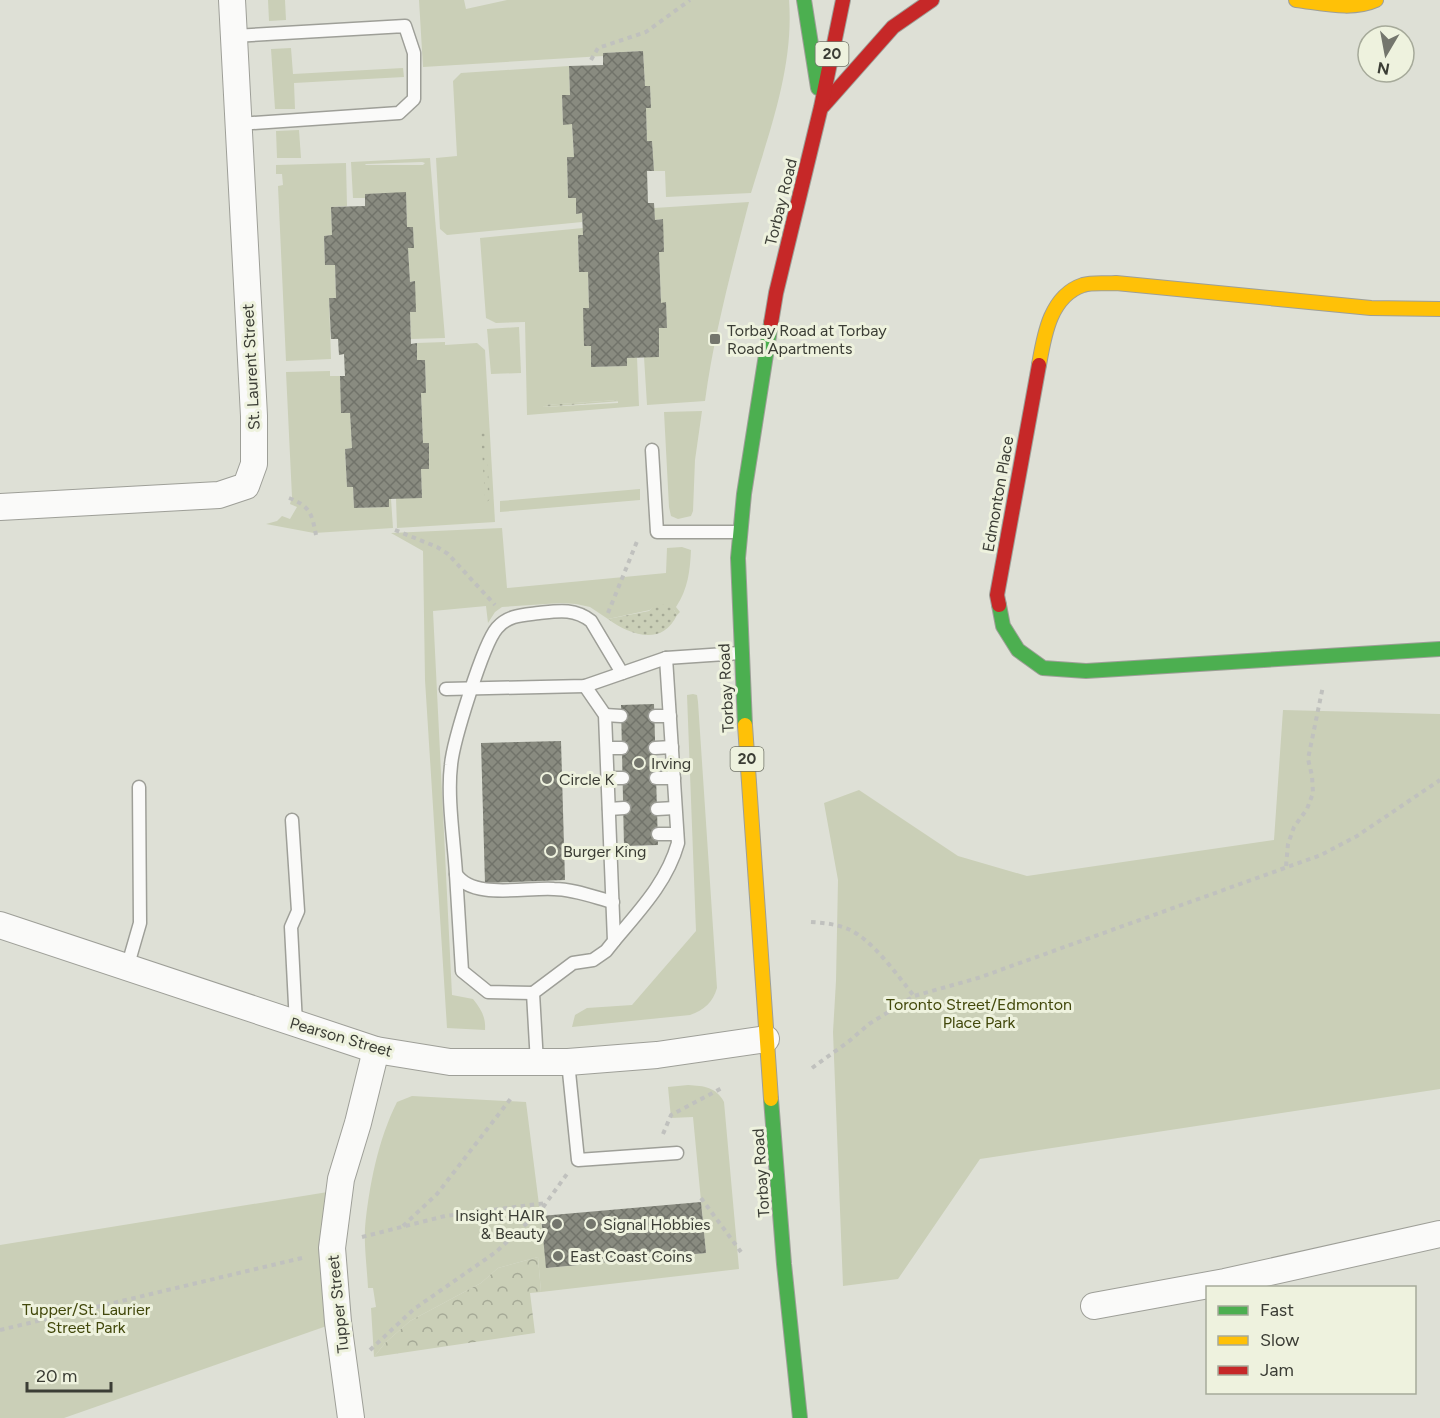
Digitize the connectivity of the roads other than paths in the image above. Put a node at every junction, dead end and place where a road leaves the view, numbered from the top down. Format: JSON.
{"nodes":[{"id":1,"x":232,"y":0,"type":"edge"},
{"id":2,"x":804,"y":0,"type":"edge"},
{"id":3,"x":843,"y":0,"type":"edge"},
{"id":4,"x":932,"y":0,"type":"edge"},
{"id":5,"x":1296,"y":0,"type":"edge"},
{"id":6,"x":1376,"y":0,"type":"edge"},
{"id":7,"x":234,"y":36,"type":"junction"},
{"id":8,"x":821,"y":107,"type":"junction"},
{"id":9,"x":239,"y":124,"type":"junction"},
{"id":10,"x":1440,"y":309,"type":"edge"},
{"id":11,"x":652,"y":450,"type":"dead end"},
{"id":12,"x":0,"y":507,"type":"edge"},
{"id":13,"x":740,"y":532,"type":"junction"},
{"id":14,"x":1440,"y":648,"type":"edge"},
{"id":15,"x":741,"y":653,"type":"junction"},
{"id":16,"x":666,"y":658,"type":"junction"},
{"id":17,"x":622,"y":674,"type":"junction"},
{"id":18,"x":585,"y":686,"type":"junction"},
{"id":19,"x":472,"y":688,"type":"junction"},
{"id":20,"x":446,"y":689,"type":"dead end"},
{"id":21,"x":604,"y":715,"type":"junction"},
{"id":22,"x":621,"y":716,"type":"dead end"},
{"id":23,"x":655,"y":716,"type":"dead end"},
{"id":24,"x":670,"y":716,"type":"junction"},
{"id":25,"x":672,"y":747,"type":"junction"},
{"id":26,"x":607,"y":748,"type":"junction"},
{"id":27,"x":622,"y":748,"type":"dead end"},
{"id":28,"x":655,"y":748,"type":"dead end"},
{"id":29,"x":608,"y":778,"type":"junction"},
{"id":30,"x":623,"y":778,"type":"dead end"},
{"id":31,"x":656,"y":778,"type":"dead end"},
{"id":32,"x":674,"y":778,"type":"junction"},
{"id":33,"x":139,"y":788,"type":"dead end"},
{"id":34,"x":624,"y":808,"type":"dead end"},
{"id":35,"x":657,"y":808,"type":"dead end"},
{"id":36,"x":675,"y":808,"type":"junction"},
{"id":37,"x":609,"y":809,"type":"junction"},
{"id":38,"x":292,"y":820,"type":"dead end"},
{"id":39,"x":658,"y":834,"type":"dead end"},
{"id":40,"x":677,"y":834,"type":"junction"},
{"id":41,"x":610,"y":835,"type":"junction"},
{"id":42,"x":624,"y":835,"type":"dead end"},
{"id":43,"x":456,"y":874,"type":"junction"},
{"id":44,"x":613,"y":902,"type":"junction"},
{"id":45,"x":0,"y":925,"type":"edge"},
{"id":46,"x":614,"y":940,"type":"junction"},
{"id":47,"x":126,"y":968,"type":"junction"},
{"id":48,"x":533,"y":993,"type":"junction"},
{"id":49,"x":296,"y":1024,"type":"junction"},
{"id":50,"x":766,"y":1039,"type":"junction"},
{"id":51,"x":376,"y":1050,"type":"junction"},
{"id":52,"x":568,"y":1062,"type":"junction"},
{"id":53,"x":537,"y":1063,"type":"junction"},
{"id":54,"x":677,"y":1153,"type":"dead end"},
{"id":55,"x":1440,"y":1234,"type":"edge"},
{"id":56,"x":1094,"y":1306,"type":"dead end"},
{"id":57,"x":351,"y":1418,"type":"edge"},
{"id":58,"x":800,"y":1418,"type":"edge"}],
"edges":[{"from":1,"to":7,"type":"street","name":"St. Laurent Street"},
{"from":2,"to":8,"type":"main road"},
{"from":3,"to":8,"type":"main road","name":"Torbay Road","number":"20"},
{"from":4,"to":8,"type":"main road"},
{"from":5,"to":6,"type":"main road"},
{"from":7,"to":9,"type":"street","name":"St. Laurent Street"},
{"from":7,"to":9,"type":"lane"},
{"from":8,"to":13,"type":"main road","name":"Torbay Road","number":"20"},
{"from":9,"to":12,"type":"street","name":"St. Laurent Street"},
{"from":10,"to":14,"type":"main road","name":"Edmonton Place"},
{"from":11,"to":13,"type":"lane"},
{"from":13,"to":15,"type":"main road","name":"Torbay Road","number":"20"},
{"from":15,"to":16,"type":"lane"},
{"from":15,"to":50,"type":"main road","name":"Torbay Road","number":"20"},
{"from":16,"to":17,"type":"lane"},
{"from":16,"to":24,"type":"lane"},
{"from":17,"to":18,"type":"lane"},
{"from":17,"to":19,"type":"lane"},
{"from":18,"to":19,"type":"lane"},
{"from":18,"to":21,"type":"lane"},
{"from":19,"to":20,"type":"lane"},
{"from":19,"to":43,"type":"lane"},
{"from":21,"to":22,"type":"lane"},
{"from":21,"to":26,"type":"lane"},
{"from":23,"to":24,"type":"lane"},
{"from":24,"to":25,"type":"lane"},
{"from":25,"to":28,"type":"lane"},
{"from":25,"to":32,"type":"lane"},
{"from":26,"to":27,"type":"lane"},
{"from":26,"to":29,"type":"lane"},
{"from":29,"to":30,"type":"lane"},
{"from":29,"to":37,"type":"lane"},
{"from":31,"to":32,"type":"lane"},
{"from":32,"to":36,"type":"lane"},
{"from":33,"to":47,"type":"lane"},
{"from":34,"to":37,"type":"lane"},
{"from":35,"to":36,"type":"lane"},
{"from":36,"to":40,"type":"lane"},
{"from":37,"to":41,"type":"lane"},
{"from":38,"to":49,"type":"lane"},
{"from":39,"to":40,"type":"lane"},
{"from":40,"to":46,"type":"lane"},
{"from":41,"to":42,"type":"lane"},
{"from":41,"to":44,"type":"lane"},
{"from":43,"to":44,"type":"lane"},
{"from":43,"to":48,"type":"lane"},
{"from":44,"to":46,"type":"lane"},
{"from":45,"to":47,"type":"street","name":"Pearson Street"},
{"from":46,"to":48,"type":"lane"},
{"from":47,"to":49,"type":"street","name":"Pearson Street"},
{"from":48,"to":53,"type":"lane"},
{"from":49,"to":51,"type":"street","name":"Pearson Street"},
{"from":50,"to":52,"type":"street","name":"Pearson Street"},
{"from":50,"to":58,"type":"main road","name":"Torbay Road","number":"20"},
{"from":51,"to":53,"type":"street","name":"Pearson Street"},
{"from":51,"to":57,"type":"street","name":"Tupper Street"},
{"from":52,"to":53,"type":"street","name":"Pearson Street"},
{"from":52,"to":54,"type":"lane"},
{"from":55,"to":56,"type":"street"}]}
